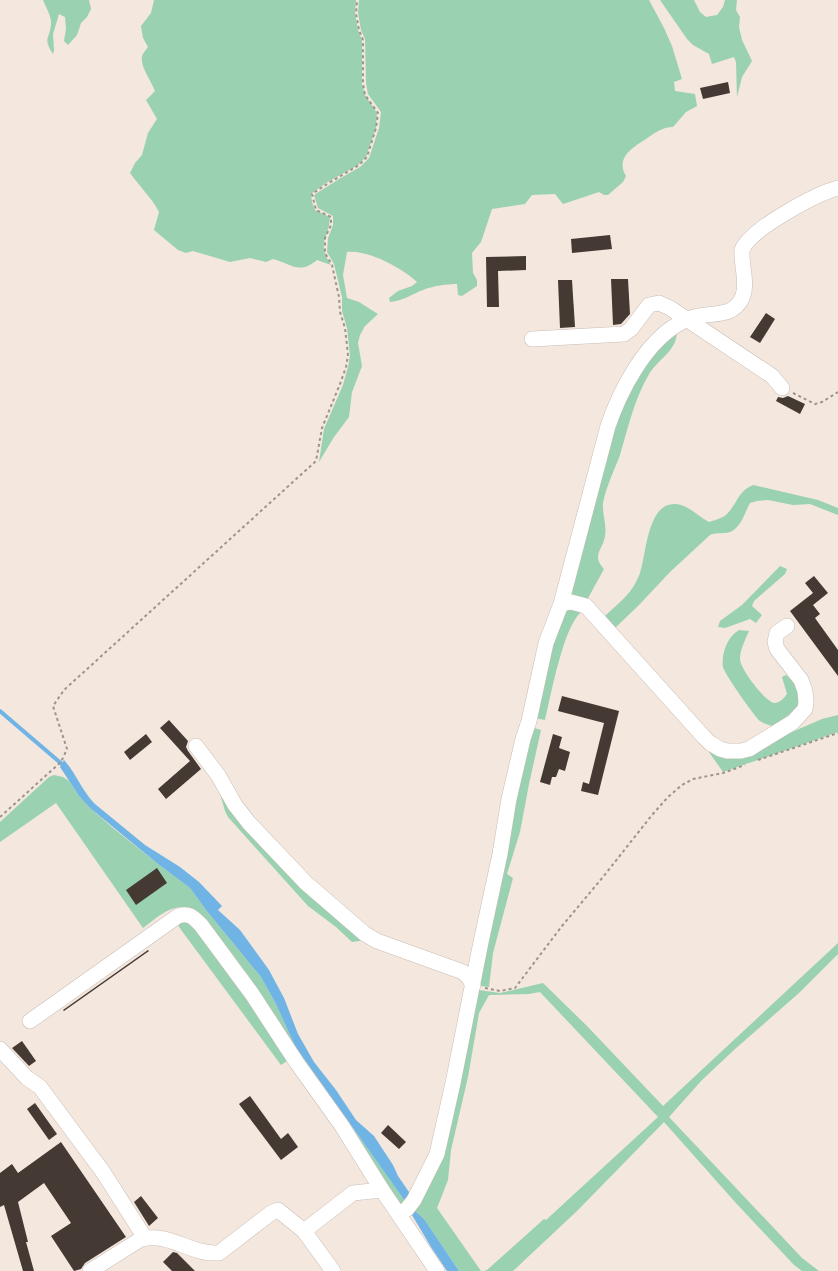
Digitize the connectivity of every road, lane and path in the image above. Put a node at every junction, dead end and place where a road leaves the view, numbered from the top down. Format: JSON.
{"nodes":[{"id":1,"x":357,"y":0,"type":"edge"},
{"id":2,"x":838,"y":188,"type":"edge"},
{"id":3,"x":687,"y":319,"type":"junction"},
{"id":4,"x":532,"y":339,"type":"dead end"},
{"id":5,"x":782,"y":387,"type":"joint"},
{"id":6,"x":838,"y":392,"type":"edge"},
{"id":7,"x":561,"y":604,"type":"junction"},
{"id":8,"x":787,"y":626,"type":"dead end"},
{"id":9,"x":838,"y":733,"type":"edge"},
{"id":10,"x":196,"y":746,"type":"dead end"},
{"id":11,"x":756,"y":761,"type":"dead end"},
{"id":12,"x":744,"y":765,"type":"dead end"},
{"id":13,"x":0,"y":817,"type":"edge"},
{"id":14,"x":473,"y":985,"type":"junction"},
{"id":15,"x":30,"y":1021,"type":"dead end"},
{"id":16,"x":0,"y":1049,"type":"edge"},
{"id":17,"x":382,"y":1190,"type":"junction"},
{"id":18,"x":407,"y":1208,"type":"junction"},
{"id":19,"x":304,"y":1231,"type":"junction"},
{"id":20,"x":145,"y":1238,"type":"junction"},
{"id":21,"x":90,"y":1271,"type":"edge"},
{"id":22,"x":333,"y":1271,"type":"edge"},
{"id":23,"x":437,"y":1271,"type":"edge"}],
"edges":[{"from":1,"to":13,"type":"path"},
{"from":2,"to":3,"type":"street"},
{"from":3,"to":4,"type":"street"},
{"from":3,"to":5,"type":"street"},
{"from":3,"to":7,"type":"street"},
{"from":5,"to":6,"type":"path"},
{"from":7,"to":8,"type":"street"},
{"from":7,"to":14,"type":"street"},
{"from":9,"to":11,"type":"path"},
{"from":10,"to":14,"type":"street"},
{"from":12,"to":14,"type":"path"},
{"from":14,"to":18,"type":"street"},
{"from":15,"to":17,"type":"street"},
{"from":16,"to":20,"type":"street"},
{"from":17,"to":18,"type":"street"},
{"from":17,"to":19,"type":"street"},
{"from":18,"to":23,"type":"street"},
{"from":19,"to":20,"type":"street"},
{"from":19,"to":22,"type":"street"},
{"from":20,"to":21,"type":"street"}]}
